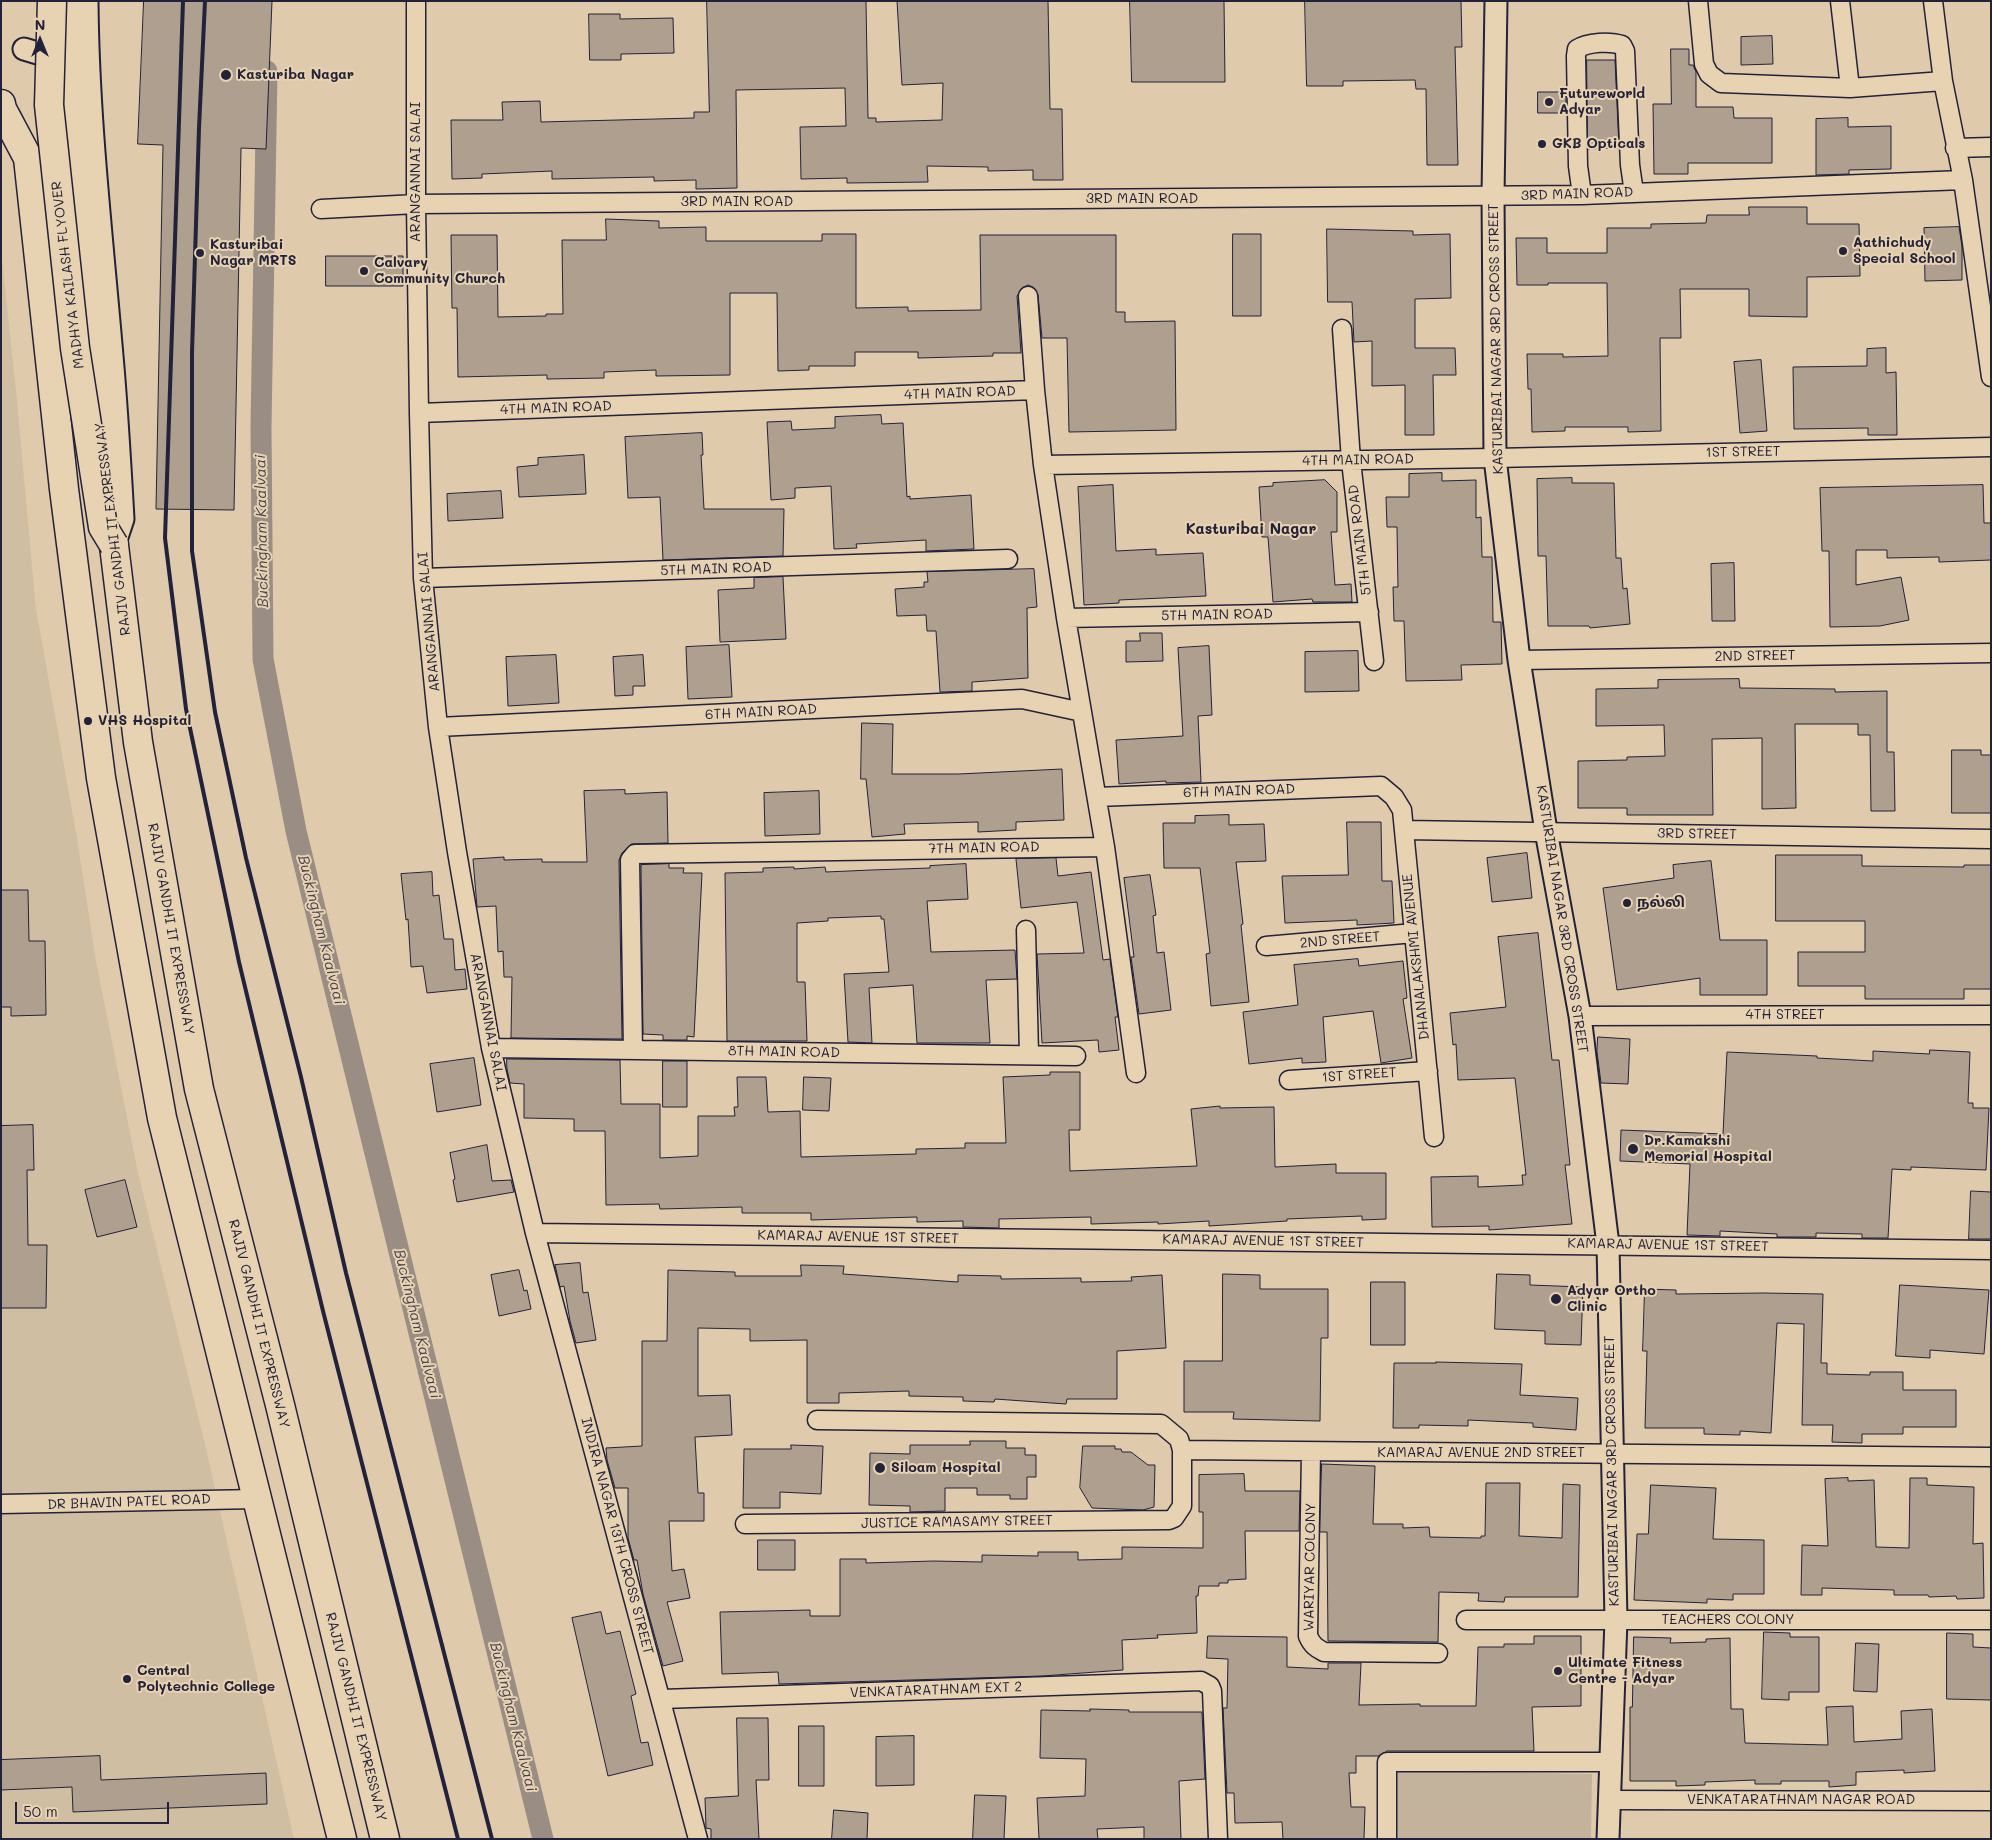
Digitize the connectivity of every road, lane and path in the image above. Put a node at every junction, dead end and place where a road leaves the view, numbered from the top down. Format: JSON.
{"nodes":[{"id":1,"x":52,"y":1,"type":"edge"},
{"id":2,"x":69,"y":1,"type":"edge"},
{"id":3,"x":87,"y":1,"type":"edge"},
{"id":4,"x":416,"y":1,"type":"edge"},
{"id":5,"x":1496,"y":1,"type":"edge"},
{"id":6,"x":1698,"y":1,"type":"edge"},
{"id":7,"x":1840,"y":1,"type":"edge"},
{"id":8,"x":1933,"y":1,"type":"edge"},
{"id":9,"x":24,"y":49,"type":"dead end"},
{"id":10,"x":77,"y":66,"type":"junction"},
{"id":11,"x":1942,"y":81,"type":"junction"},
{"id":12,"x":1850,"y":88,"type":"junction"},
{"id":13,"x":1,"y":104,"type":"edge"},
{"id":14,"x":1991,"y":147,"type":"edge"},
{"id":15,"x":1955,"y":148,"type":"junction"},
{"id":16,"x":1962,"y":180,"type":"junction"},
{"id":17,"x":1634,"y":192,"type":"junction"},
{"id":18,"x":1582,"y":195,"type":"junction"},
{"id":19,"x":1493,"y":196,"type":"junction"},
{"id":20,"x":416,"y":204,"type":"junction"},
{"id":21,"x":321,"y":208,"type":"dead end"},
{"id":22,"x":1028,"y":296,"type":"dead end"},
{"id":23,"x":1985,"y":298,"type":"edge"},
{"id":24,"x":1342,"y":329,"type":"dead end"},
{"id":25,"x":1991,"y":377,"type":"edge"},
{"id":26,"x":1035,"y":390,"type":"junction"},
{"id":27,"x":419,"y":413,"type":"junction"},
{"id":28,"x":1991,"y":447,"type":"edge"},
{"id":29,"x":1495,"y":458,"type":"junction"},
{"id":30,"x":1351,"y":461,"type":"junction"},
{"id":31,"x":1043,"y":465,"type":"junction"},
{"id":32,"x":114,"y":545,"type":"junction"},
{"id":33,"x":1008,"y":559,"type":"dead end"},
{"id":34,"x":423,"y":578,"type":"junction"},
{"id":35,"x":1369,"y":612,"type":"junction"},
{"id":36,"x":1066,"y":618,"type":"junction"},
{"id":37,"x":1991,"y":653,"type":"edge"},
{"id":38,"x":1520,"y":660,"type":"junction"},
{"id":39,"x":1374,"y":661,"type":"dead end"},
{"id":40,"x":1082,"y":712,"type":"junction"},
{"id":41,"x":438,"y":727,"type":"junction"},
{"id":42,"x":1381,"y":786,"type":"joint"},
{"id":43,"x":1097,"y":797,"type":"junction"},
{"id":44,"x":1404,"y":830,"type":"junction"},
{"id":45,"x":1546,"y":832,"type":"junction"},
{"id":46,"x":1991,"y":839,"type":"edge"},
{"id":47,"x":1105,"y":847,"type":"junction"},
{"id":48,"x":1026,"y":930,"type":"dead end"},
{"id":49,"x":1414,"y":933,"type":"junction"},
{"id":50,"x":1266,"y":946,"type":"dead end"},
{"id":51,"x":1991,"y":1015,"type":"edge"},
{"id":52,"x":1580,"y":1016,"type":"junction"},
{"id":53,"x":492,"y":1048,"type":"junction"},
{"id":54,"x":633,"y":1050,"type":"junction"},
{"id":55,"x":1029,"y":1055,"type":"junction"},
{"id":56,"x":1076,"y":1056,"type":"dead end"},
{"id":57,"x":1428,"y":1071,"type":"junction"},
{"id":58,"x":1136,"y":1073,"type":"dead end"},
{"id":59,"x":1289,"y":1080,"type":"dead end"},
{"id":60,"x":1434,"y":1137,"type":"dead end"},
{"id":61,"x":535,"y":1233,"type":"junction"},
{"id":62,"x":1608,"y":1245,"type":"junction"},
{"id":63,"x":1991,"y":1250,"type":"edge"},
{"id":64,"x":817,"y":1420,"type":"dead end"},
{"id":65,"x":1182,"y":1450,"type":"junction"},
{"id":66,"x":1311,"y":1452,"type":"junction"},
{"id":67,"x":1611,"y":1453,"type":"junction"},
{"id":68,"x":1991,"y":1457,"type":"edge"},
{"id":69,"x":257,"y":1499,"type":"junction"},
{"id":70,"x":1,"y":1504,"type":"edge"},
{"id":71,"x":745,"y":1524,"type":"dead end"},
{"id":72,"x":1466,"y":1620,"type":"dead end"},
{"id":73,"x":1616,"y":1620,"type":"junction"},
{"id":74,"x":1991,"y":1620,"type":"edge"},
{"id":75,"x":1438,"y":1653,"type":"dead end"},
{"id":76,"x":662,"y":1699,"type":"junction"},
{"id":77,"x":1612,"y":1762,"type":"junction"},
{"id":78,"x":1611,"y":1800,"type":"junction"},
{"id":79,"x":1991,"y":1801,"type":"edge"},
{"id":80,"x":342,"y":1839,"type":"edge"},
{"id":81,"x":385,"y":1839,"type":"edge"},
{"id":82,"x":698,"y":1839,"type":"edge"},
{"id":83,"x":1218,"y":1839,"type":"edge"},
{"id":84,"x":1388,"y":1839,"type":"edge"},
{"id":85,"x":1608,"y":1839,"type":"edge"}],
"edges":[{"from":1,"to":32,"type":"main road","name":"MADHYA KAILASH FLYOVER","bridge":true},
{"from":2,"to":10,"type":"main road","name":"RAJIV GANDHI IT EXPRESSWAY"},
{"from":3,"to":10,"type":"street"},
{"from":4,"to":20,"type":"street","name":"ARANGANNAI SALAI"},
{"from":5,"to":19,"type":"street","name":"KASTURIBAI NAGAR 3RD CROSS STREET"},
{"from":6,"to":12,"type":"street"},
{"from":7,"to":12,"type":"street"},
{"from":8,"to":11,"type":"street"},
{"from":9,"to":10,"type":"street"},
{"from":10,"to":32,"type":"main road","name":"RAJIV GANDHI IT EXPRESSWAY"},
{"from":11,"to":12,"type":"street"},
{"from":11,"to":15,"type":"street"},
{"from":13,"to":69,"type":"main road"},
{"from":14,"to":15,"type":"street"},
{"from":15,"to":16,"type":"street"},
{"from":16,"to":17,"type":"street","name":"3RD MAIN ROAD"},
{"from":16,"to":23,"type":"street"},
{"from":17,"to":18,"type":"street","name":"3RD MAIN ROAD"},
{"from":17,"to":18,"type":"street"},
{"from":18,"to":19,"type":"street","name":"3RD MAIN ROAD"},
{"from":19,"to":20,"type":"street","name":"3RD MAIN ROAD"},
{"from":19,"to":29,"type":"street","name":"KASTURIBAI NAGAR 3RD CROSS STREET"},
{"from":20,"to":21,"type":"street","name":"3RD MAIN ROAD"},
{"from":20,"to":27,"type":"street","name":"ARANGANNAI SALAI"},
{"from":22,"to":26,"type":"street"},
{"from":23,"to":25,"type":"street"},
{"from":24,"to":30,"type":"street","name":"5TH MAIN ROAD"},
{"from":26,"to":27,"type":"street","name":"4TH MAIN ROAD"},
{"from":26,"to":31,"type":"street","name":"4TH MAIN ROAD"},
{"from":27,"to":34,"type":"street","name":"ARANGANNAI SALAI"},
{"from":28,"to":29,"type":"street","name":"1ST STREET"},
{"from":29,"to":30,"type":"street","name":"4TH MAIN ROAD"},
{"from":29,"to":38,"type":"street","name":"KASTURIBAI NAGAR 3RD CROSS STREET"},
{"from":30,"to":31,"type":"street","name":"4TH MAIN ROAD"},
{"from":30,"to":35,"type":"street","name":"5TH MAIN ROAD"},
{"from":31,"to":36,"type":"street"},
{"from":32,"to":81,"type":"main road","name":"RAJIV GANDHI IT EXPRESSWAY"},
{"from":33,"to":34,"type":"street","name":"5TH MAIN ROAD"},
{"from":34,"to":41,"type":"street","name":"ARANGANNAI SALAI"},
{"from":35,"to":36,"type":"street","name":"5TH MAIN ROAD"},
{"from":35,"to":39,"type":"street","name":"5TH MAIN ROAD"},
{"from":36,"to":40,"type":"street"},
{"from":37,"to":38,"type":"street","name":"2ND STREET"},
{"from":38,"to":45,"type":"street","name":"KASTURIBAI NAGAR 3RD CROSS STREET"},
{"from":40,"to":41,"type":"street","name":"6TH MAIN ROAD"},
{"from":40,"to":43,"type":"street"},
{"from":41,"to":53,"type":"street","name":"ARANGANNAI SALAI"},
{"from":42,"to":43,"type":"street","name":"6TH MAIN ROAD"},
{"from":42,"to":44,"type":"street","name":"DHANALAKSHMI AVENUE"},
{"from":43,"to":47,"type":"street"},
{"from":44,"to":45,"type":"street","name":"3RD STREET"},
{"from":44,"to":49,"type":"street","name":"DHANALAKSHMI AVENUE"},
{"from":45,"to":46,"type":"street","name":"3RD STREET"},
{"from":45,"to":52,"type":"street","name":"KASTURIBAI NAGAR 3RD CROSS STREET"},
{"from":47,"to":54,"type":"street","name":"7TH MAIN ROAD"},
{"from":47,"to":58,"type":"street"},
{"from":48,"to":55,"type":"street"},
{"from":49,"to":50,"type":"street","name":"2ND STREET"},
{"from":49,"to":57,"type":"street","name":"DHANALAKSHMI AVENUE"},
{"from":51,"to":52,"type":"street","name":"4TH STREET"},
{"from":52,"to":62,"type":"street","name":"KASTURIBAI NAGAR 3RD CROSS STREET"},
{"from":53,"to":54,"type":"street","name":"8TH MAIN ROAD"},
{"from":53,"to":61,"type":"street","name":"ARANGANNAI SALAI"},
{"from":54,"to":55,"type":"street","name":"8TH MAIN ROAD"},
{"from":55,"to":56,"type":"street","name":"8TH MAIN ROAD"},
{"from":57,"to":59,"type":"street","name":"1ST STREET"},
{"from":57,"to":60,"type":"street","name":"DHANALAKSHMI AVENUE"},
{"from":61,"to":62,"type":"street","name":"KAMARAJ AVENUE 1ST STREET"},
{"from":61,"to":76,"type":"street","name":"INDIRA NAGAR 13TH CROSS STREET"},
{"from":62,"to":63,"type":"street","name":"KAMARAJ AVENUE 1ST STREET"},
{"from":62,"to":67,"type":"street","name":"KASTURIBAI NAGAR 3RD CROSS STREET"},
{"from":64,"to":65,"type":"street"},
{"from":65,"to":66,"type":"street","name":"KAMARAJ AVENUE 2ND STREET"},
{"from":65,"to":71,"type":"street","name":"JUSTICE RAMASAMY STREET"},
{"from":66,"to":67,"type":"street","name":"KAMARAJ AVENUE 2ND STREET"},
{"from":66,"to":75,"type":"street","name":"WARIYAR COLONY"},
{"from":67,"to":68,"type":"street","name":"KAMARAJ AVENUE 2ND STREET"},
{"from":67,"to":73,"type":"street","name":"KASTURIBAI NAGAR 3RD CROSS STREET"},
{"from":69,"to":70,"type":"street","name":"DR BHAVIN PATEL ROAD"},
{"from":69,"to":80,"type":"main road"},
{"from":72,"to":73,"type":"street","name":"TEACHERS COLONY"},
{"from":73,"to":74,"type":"street","name":"TEACHERS COLONY"},
{"from":73,"to":77,"type":"street","name":"KASTURIBAI NAGAR 3RD CROSS STREET"},
{"from":76,"to":82,"type":"street","name":"INDIRA NAGAR 13TH CROSS STREET"},
{"from":76,"to":83,"type":"street","name":"VENKATARATHNAM EXT 2"},
{"from":77,"to":78,"type":"street","name":"KASTURIBAI NAGAR 3RD CROSS STREET"},
{"from":77,"to":84,"type":"street"},
{"from":78,"to":79,"type":"street","name":"VENKATARATHNAM NAGAR ROAD"},
{"from":78,"to":85,"type":"street","name":"KASTURIBAI NAGAR 3RD CROSS STREET"}]}
